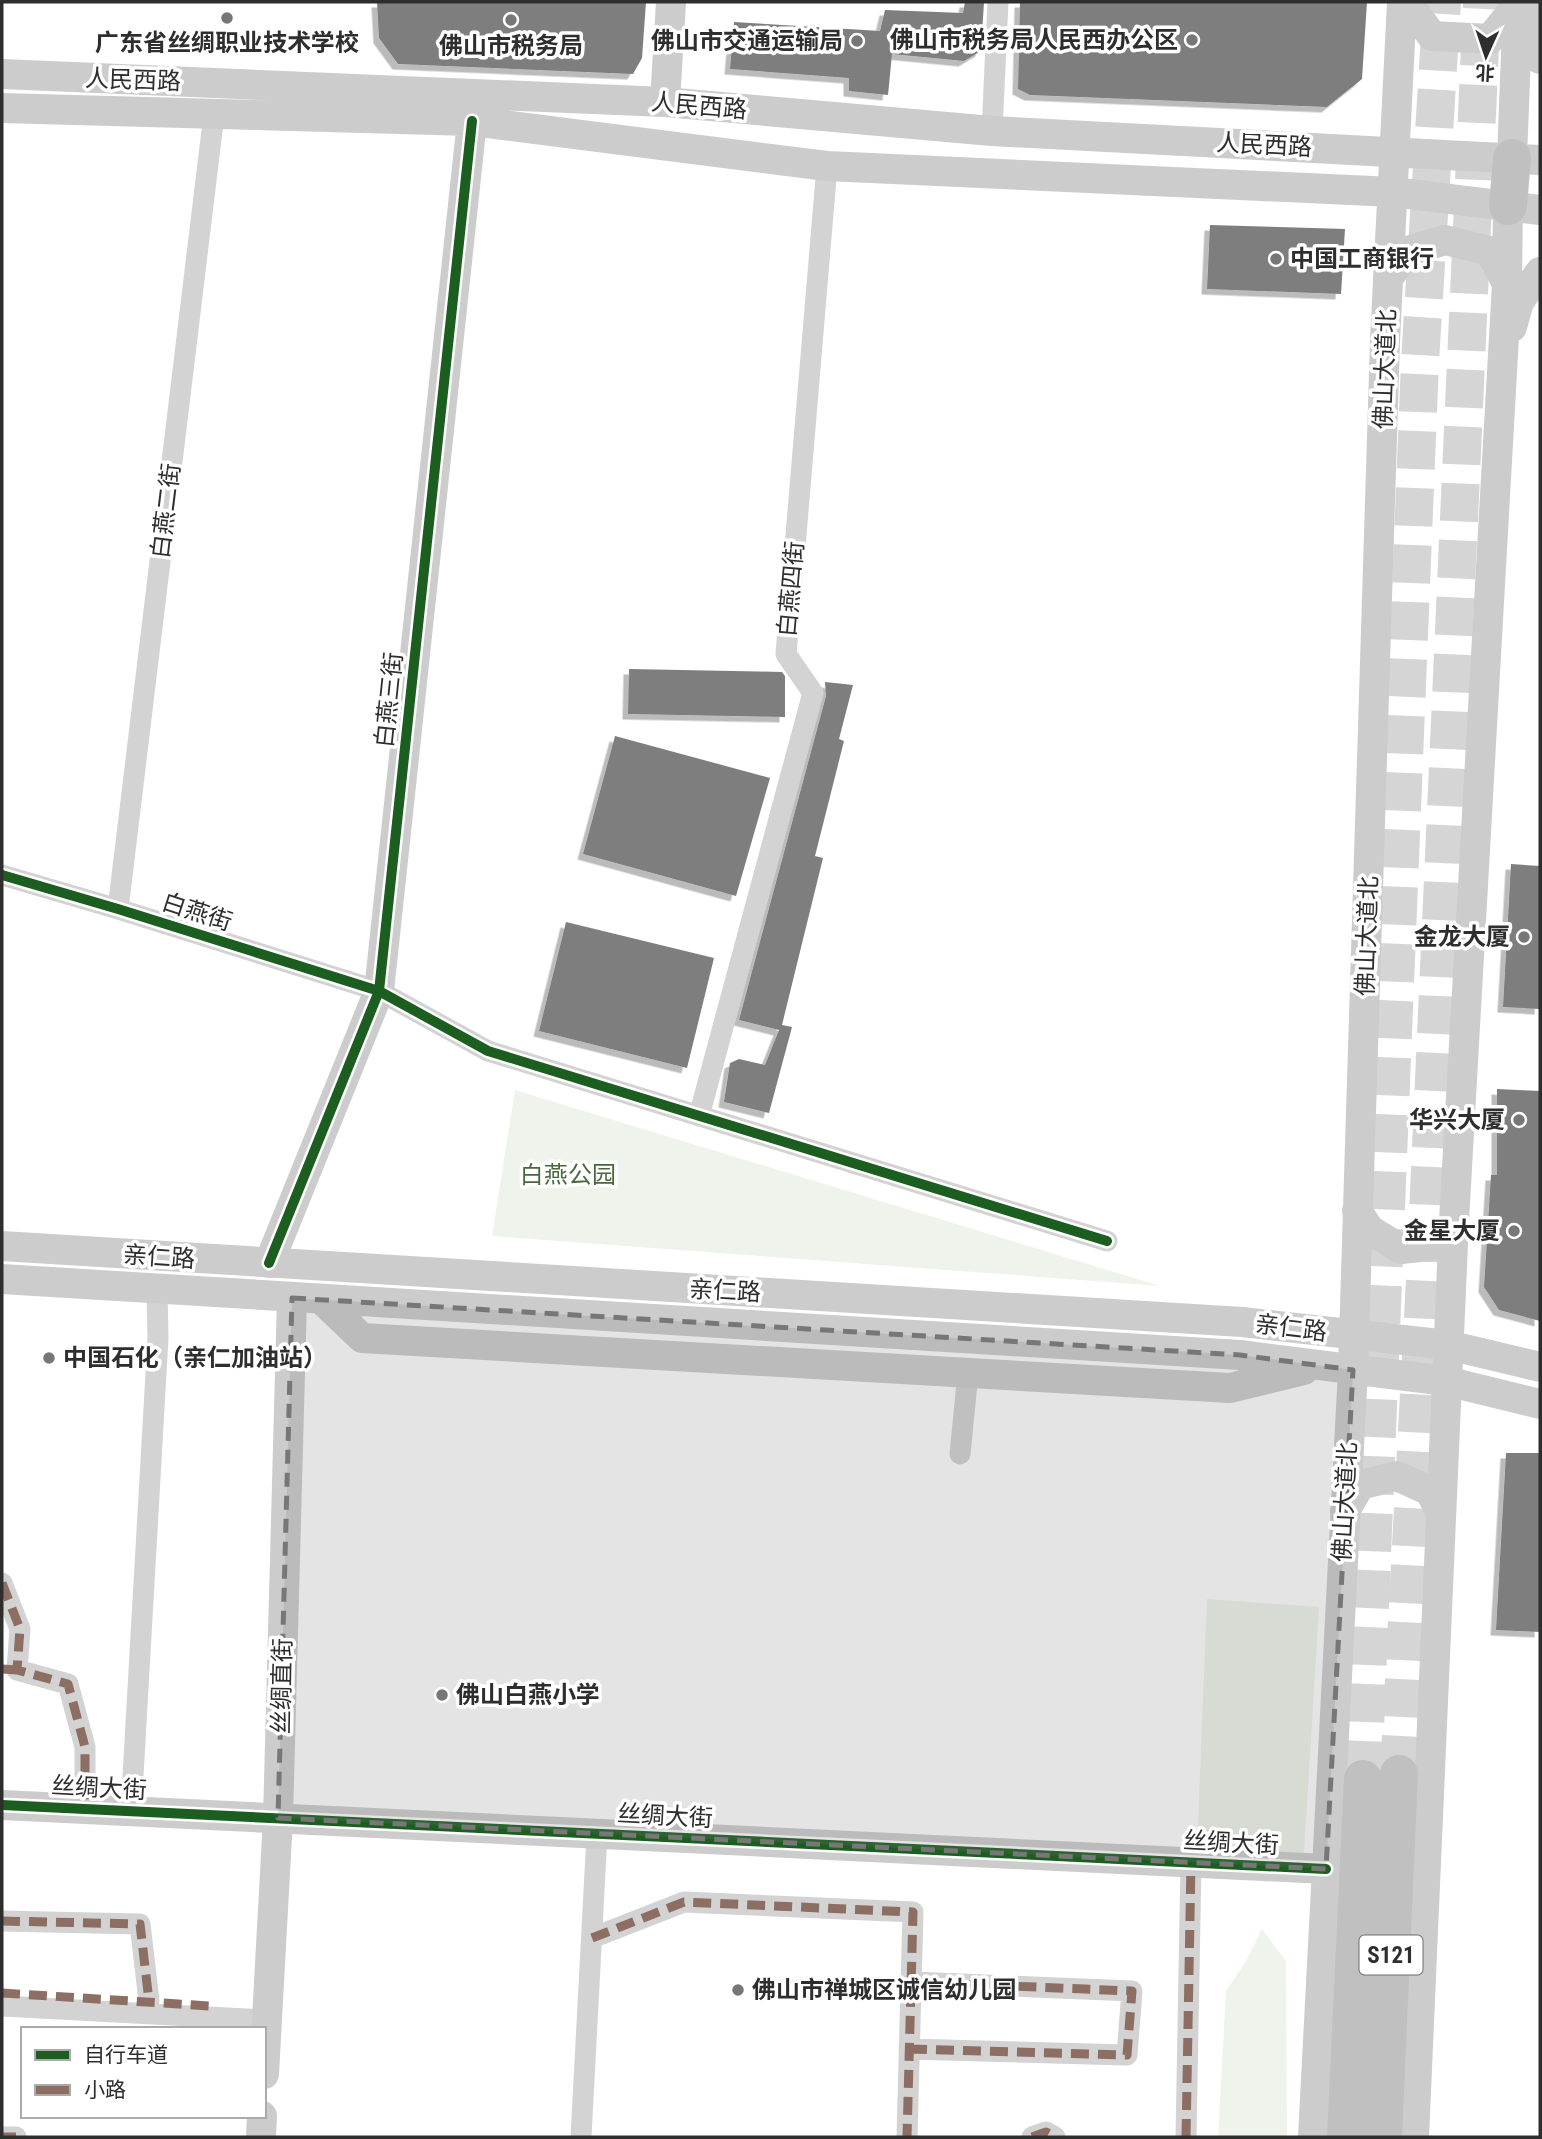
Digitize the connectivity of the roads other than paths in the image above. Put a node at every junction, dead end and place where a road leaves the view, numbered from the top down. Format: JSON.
{"nodes":[{"id":1,"x":671,"y":2,"type":"edge"},
{"id":2,"x":998,"y":2,"type":"edge"},
{"id":3,"x":1404,"y":2,"type":"edge"},
{"id":4,"x":1522,"y":2,"type":"edge"},
{"id":5,"x":1540,"y":59,"type":"edge"},
{"id":6,"x":2,"y":74,"type":"edge"},
{"id":7,"x":665,"y":102,"type":"junction"},
{"id":8,"x":2,"y":108,"type":"edge"},
{"id":9,"x":214,"y":114,"type":"junction"},
{"id":10,"x":472,"y":121,"type":"junction"},
{"id":11,"x":992,"y":131,"type":"junction"},
{"id":12,"x":1395,"y":151,"type":"junction"},
{"id":13,"x":1526,"y":159,"type":"edge"},
{"id":14,"x":827,"y":166,"type":"junction"},
{"id":15,"x":1393,"y":192,"type":"junction"},
{"id":16,"x":1524,"y":208,"type":"edge"},
{"id":17,"x":1540,"y":272,"type":"edge"},
{"id":18,"x":1388,"y":278,"type":"junction"},
{"id":19,"x":1507,"y":284,"type":"junction"},
{"id":20,"x":1503,"y":358,"type":"junction"},
{"id":21,"x":2,"y":875,"type":"edge"},
{"id":22,"x":118,"y":909,"type":"junction"},
{"id":23,"x":379,"y":991,"type":"junction"},
{"id":24,"x":699,"y":1116,"type":"junction"},
{"id":25,"x":1357,"y":1211,"type":"junction"},
{"id":26,"x":1454,"y":1221,"type":"junction"},
{"id":27,"x":1107,"y":1241,"type":"dead end"},
{"id":28,"x":2,"y":1246,"type":"edge"},
{"id":29,"x":269,"y":1264,"type":"junction"},
{"id":30,"x":2,"y":1279,"type":"edge"},
{"id":31,"x":157,"y":1289,"type":"junction"},
{"id":32,"x":292,"y":1297,"type":"junction"},
{"id":33,"x":321,"y":1299,"type":"junction"},
{"id":34,"x":1353,"y":1335,"type":"junction"},
{"id":35,"x":1448,"y":1345,"type":"junction"},
{"id":36,"x":1321,"y":1366,"type":"junction"},
{"id":37,"x":1540,"y":1367,"type":"edge"},
{"id":38,"x":1353,"y":1370,"type":"junction"},
{"id":39,"x":968,"y":1373,"type":"junction"},
{"id":40,"x":1446,"y":1381,"type":"junction"},
{"id":41,"x":1540,"y":1404,"type":"edge"},
{"id":42,"x":960,"y":1454,"type":"dead end"},
{"id":43,"x":1345,"y":1511,"type":"junction"},
{"id":44,"x":1440,"y":1512,"type":"junction"},
{"id":45,"x":2,"y":1583,"type":"edge"},
{"id":46,"x":10,"y":1669,"type":"edge"},
{"id":47,"x":1397,"y":1774,"type":"junction"},
{"id":48,"x":2,"y":1805,"type":"edge"},
{"id":49,"x":85,"y":1809,"type":"junction"},
{"id":50,"x":131,"y":1811,"type":"junction"},
{"id":51,"x":278,"y":1818,"type":"junction"},
{"id":52,"x":597,"y":1834,"type":"junction"},
{"id":53,"x":1191,"y":1862,"type":"junction"},
{"id":54,"x":1326,"y":1869,"type":"junction"},
{"id":55,"x":2,"y":1921,"type":"edge"},
{"id":56,"x":592,"y":1938,"type":"junction"},
{"id":57,"x":911,"y":1982,"type":"junction"},
{"id":58,"x":2,"y":1993,"type":"edge"},
{"id":59,"x":149,"y":2001,"type":"junction"},
{"id":60,"x":2,"y":2006,"type":"edge"},
{"id":61,"x":210,"y":2006,"type":"dead end"},
{"id":62,"x":267,"y":2020,"type":"junction"},
{"id":63,"x":266,"y":2038,"type":"edge"},
{"id":64,"x":909,"y":2049,"type":"junction"},
{"id":65,"x":262,"y":2118,"type":"edge"},
{"id":66,"x":2,"y":2137,"type":"edge"},
{"id":67,"x":16,"y":2137,"type":"edge"},
{"id":68,"x":261,"y":2137,"type":"edge"},
{"id":69,"x":582,"y":2137,"type":"edge"},
{"id":70,"x":907,"y":2137,"type":"edge"},
{"id":71,"x":1032,"y":2137,"type":"edge"},
{"id":72,"x":1055,"y":2137,"type":"edge"},
{"id":73,"x":1186,"y":2137,"type":"edge"},
{"id":74,"x":1313,"y":2137,"type":"edge"},
{"id":75,"x":1346,"y":2137,"type":"edge"},
{"id":76,"x":1383,"y":2137,"type":"edge"},
{"id":77,"x":1414,"y":2137,"type":"edge"}],
"edges":[{"from":1,"to":7,"type":"main road"},
{"from":2,"to":11,"type":"street"},
{"from":3,"to":4,"type":"main road"},
{"from":3,"to":12,"type":"main road","name":"佛山大道北"},
{"from":4,"to":5,"type":"main road"},
{"from":4,"to":13,"type":"main road"},
{"from":6,"to":7,"type":"main road","name":"人民西路"},
{"from":7,"to":11,"type":"main road","name":"人民西路"},
{"from":8,"to":9,"type":"main road","name":"人民西路"},
{"from":9,"to":10,"type":"main road","name":"人民西路"},
{"from":9,"to":22,"type":"street","name":"白燕二街"},
{"from":10,"to":14,"type":"main road","name":"人民西路"},
{"from":10,"to":23,"type":"main road","name":"白燕三街"},
{"from":11,"to":12,"type":"main road","name":"人民西路"},
{"from":12,"to":13,"type":"main road","name":"人民西路"},
{"from":12,"to":15,"type":"main road","name":"佛山大道北"},
{"from":13,"to":16,"type":"highway"},
{"from":14,"to":15,"type":"main road","name":"人民西路"},
{"from":14,"to":24,"type":"street","name":"白燕四街"},
{"from":15,"to":16,"type":"main road","name":"人民西路"},
{"from":15,"to":18,"type":"main road","name":"佛山大道北"},
{"from":16,"to":19,"type":"main road"},
{"from":17,"to":20,"type":"main road"},
{"from":18,"to":19,"type":"main road"},
{"from":18,"to":25,"type":"main road","name":"佛山大道北"},
{"from":19,"to":20,"type":"main road"},
{"from":20,"to":26,"type":"main road"},
{"from":21,"to":22,"type":"street","name":"白燕街"},
{"from":22,"to":23,"type":"street","name":"白燕街"},
{"from":23,"to":24,"type":"street","name":"白燕街"},
{"from":23,"to":29,"type":"main road","name":"白燕三街"},
{"from":24,"to":27,"type":"street","name":"白燕街"},
{"from":25,"to":26,"type":"main road"},
{"from":25,"to":34,"type":"main road","name":"佛山大道北"},
{"from":26,"to":35,"type":"main road"},
{"from":28,"to":29,"type":"main road","name":"亲仁路"},
{"from":29,"to":34,"type":"main road","name":"亲仁路"},
{"from":30,"to":31,"type":"main road","name":"亲仁路"},
{"from":31,"to":32,"type":"main road","name":"亲仁路"},
{"from":31,"to":50,"type":"street"},
{"from":32,"to":33,"type":"main road","name":"亲仁路"},
{"from":32,"to":51,"type":"main road","name":"丝绸直街"},
{"from":33,"to":36,"type":"main road","name":"亲仁路"},
{"from":33,"to":39,"type":"main road"},
{"from":34,"to":35,"type":"main road","name":"亲仁路"},
{"from":34,"to":38,"type":"main road","name":"佛山大道北"},
{"from":35,"to":37,"type":"main road","name":"亲仁路"},
{"from":35,"to":40,"type":"main road"},
{"from":36,"to":38,"type":"main road","name":"亲仁路"},
{"from":36,"to":39,"type":"main road"},
{"from":38,"to":40,"type":"main road","name":"亲仁路"},
{"from":38,"to":43,"type":"main road","name":"佛山大道北"},
{"from":39,"to":42,"type":"street"},
{"from":40,"to":41,"type":"main road","name":"亲仁路"},
{"from":40,"to":44,"type":"main road"},
{"from":43,"to":44,"type":"main road"},
{"from":43,"to":54,"type":"main road","name":"佛山大道北"},
{"from":44,"to":47,"type":"main road"},
{"from":45,"to":46,"type":"street"},
{"from":46,"to":49,"type":"street"},
{"from":47,"to":75,"type":"highway","number":"S121"},
{"from":47,"to":76,"type":"highway","number":"S121"},
{"from":47,"to":77,"type":"main road"},
{"from":48,"to":49,"type":"main road","name":"丝绸大街"},
{"from":49,"to":50,"type":"main road","name":"丝绸大街"},
{"from":50,"to":51,"type":"main road","name":"丝绸大街"},
{"from":51,"to":52,"type":"main road","name":"丝绸大街"},
{"from":51,"to":62,"type":"main road","name":"丝绸直街"},
{"from":52,"to":53,"type":"main road","name":"丝绸大街"},
{"from":52,"to":56,"type":"street"},
{"from":53,"to":54,"type":"main road","name":"丝绸大街"},
{"from":53,"to":73,"type":"street"},
{"from":54,"to":74,"type":"main road","name":"佛山大道北"},
{"from":55,"to":59,"type":"street"},
{"from":56,"to":57,"type":"street"},
{"from":56,"to":69,"type":"street"},
{"from":57,"to":64,"type":"street"},
{"from":57,"to":64,"type":"street"},
{"from":58,"to":59,"type":"street"},
{"from":59,"to":61,"type":"street"},
{"from":60,"to":62,"type":"street"},
{"from":62,"to":63,"type":"main road","name":"丝绸直街"},
{"from":64,"to":70,"type":"street"},
{"from":65,"to":68,"type":"main road"},
{"from":66,"to":67,"type":"street"},
{"from":71,"to":72,"type":"street"}]}
